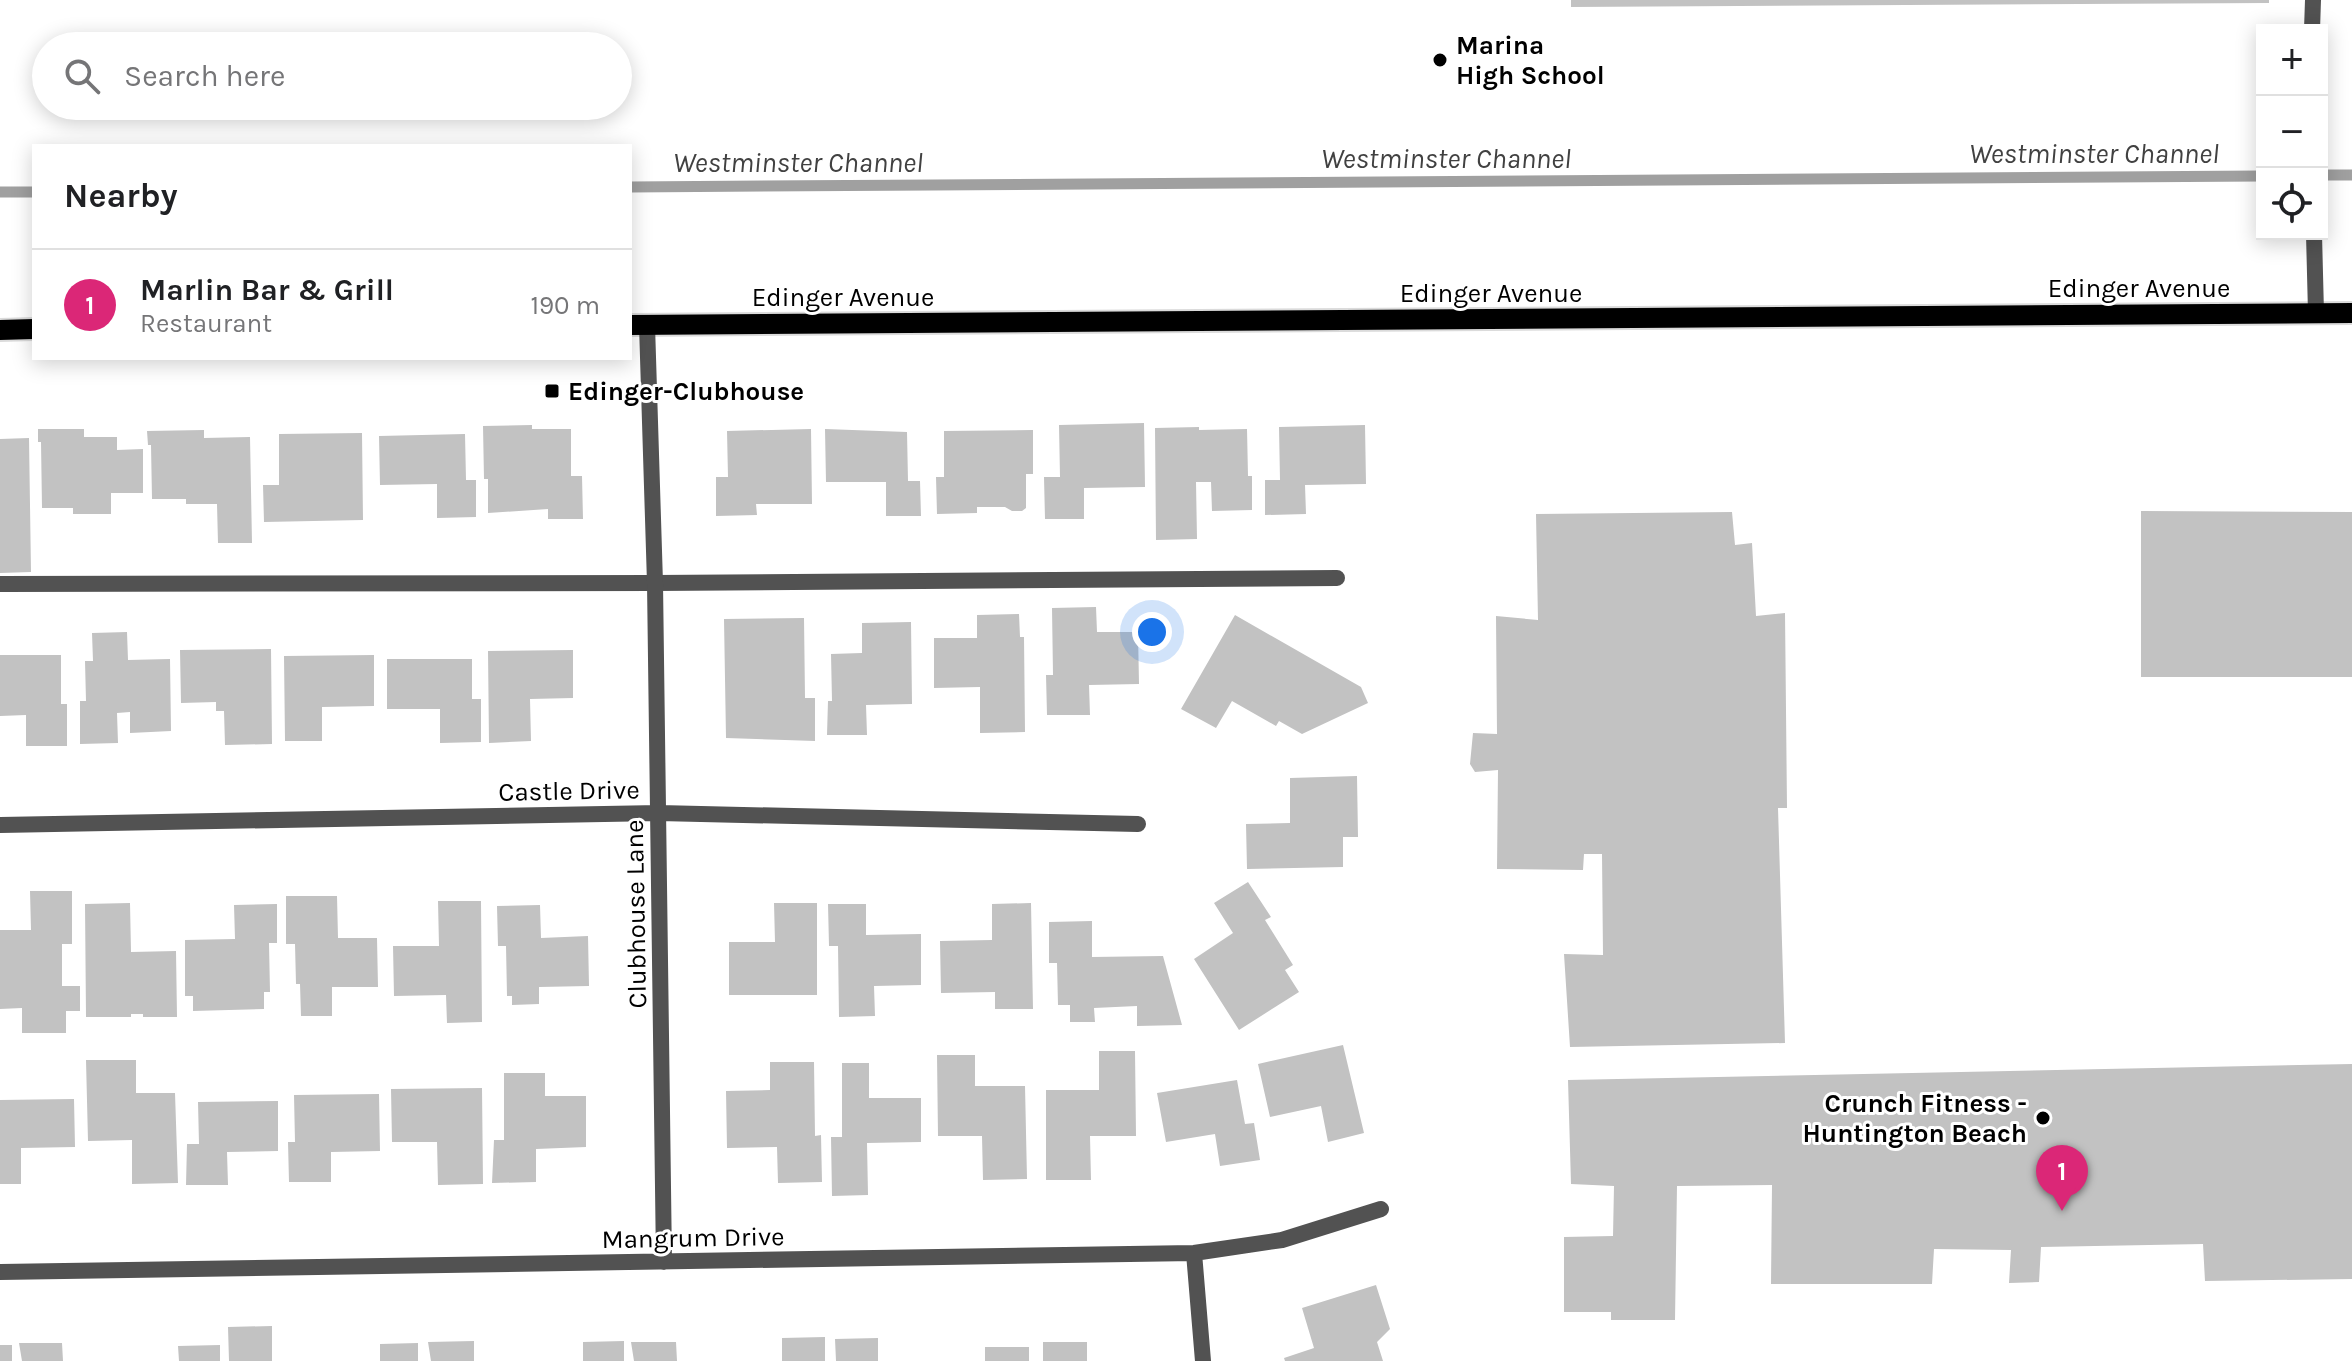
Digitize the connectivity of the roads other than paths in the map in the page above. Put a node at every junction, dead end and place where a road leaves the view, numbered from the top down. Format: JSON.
{"nodes":[{"id":1,"x":2313,"y":0,"type":"edge"},
{"id":2,"x":2312,"y":24,"type":"edge"},
{"id":3,"x":2314,"y":240,"type":"edge"},
{"id":4,"x":2316,"y":313,"type":"junction"},
{"id":5,"x":2352,"y":313,"type":"edge"},
{"id":6,"x":638,"y":325,"type":"edge"},
{"id":7,"x":32,"y":329,"type":"edge"},
{"id":8,"x":0,"y":330,"type":"edge"},
{"id":9,"x":1337,"y":578,"type":"dead end"},
{"id":10,"x":655,"y":583,"type":"junction"},
{"id":11,"x":0,"y":584,"type":"edge"},
{"id":12,"x":659,"y":813,"type":"junction"},
{"id":13,"x":1138,"y":824,"type":"dead end"},
{"id":14,"x":0,"y":825,"type":"edge"},
{"id":15,"x":1381,"y":1209,"type":"dead end"},
{"id":16,"x":1194,"y":1253,"type":"junction"},
{"id":17,"x":664,"y":1262,"type":"junction"},
{"id":18,"x":0,"y":1272,"type":"edge"},
{"id":19,"x":1203,"y":1361,"type":"edge"}],
"edges":[{"from":1,"to":2,"type":"street"},
{"from":3,"to":4,"type":"street"},
{"from":4,"to":5,"type":"main road","name":"Edinger Avenue"},
{"from":4,"to":6,"type":"main road","name":"Edinger Avenue"},
{"from":6,"to":10,"type":"street","name":"Clubhouse Lane"},
{"from":7,"to":8,"type":"main road"},
{"from":9,"to":10,"type":"street"},
{"from":10,"to":11,"type":"street"},
{"from":10,"to":12,"type":"street","name":"Clubhouse Lane"},
{"from":12,"to":13,"type":"street","name":"Castle Drive"},
{"from":12,"to":14,"type":"street","name":"Castle Drive"},
{"from":12,"to":17,"type":"street","name":"Clubhouse Lane"},
{"from":15,"to":16,"type":"street","name":"Mangrum Drive"},
{"from":16,"to":17,"type":"street","name":"Mangrum Drive"},
{"from":16,"to":19,"type":"street"},
{"from":17,"to":18,"type":"street","name":"Mangrum Drive"}]}
